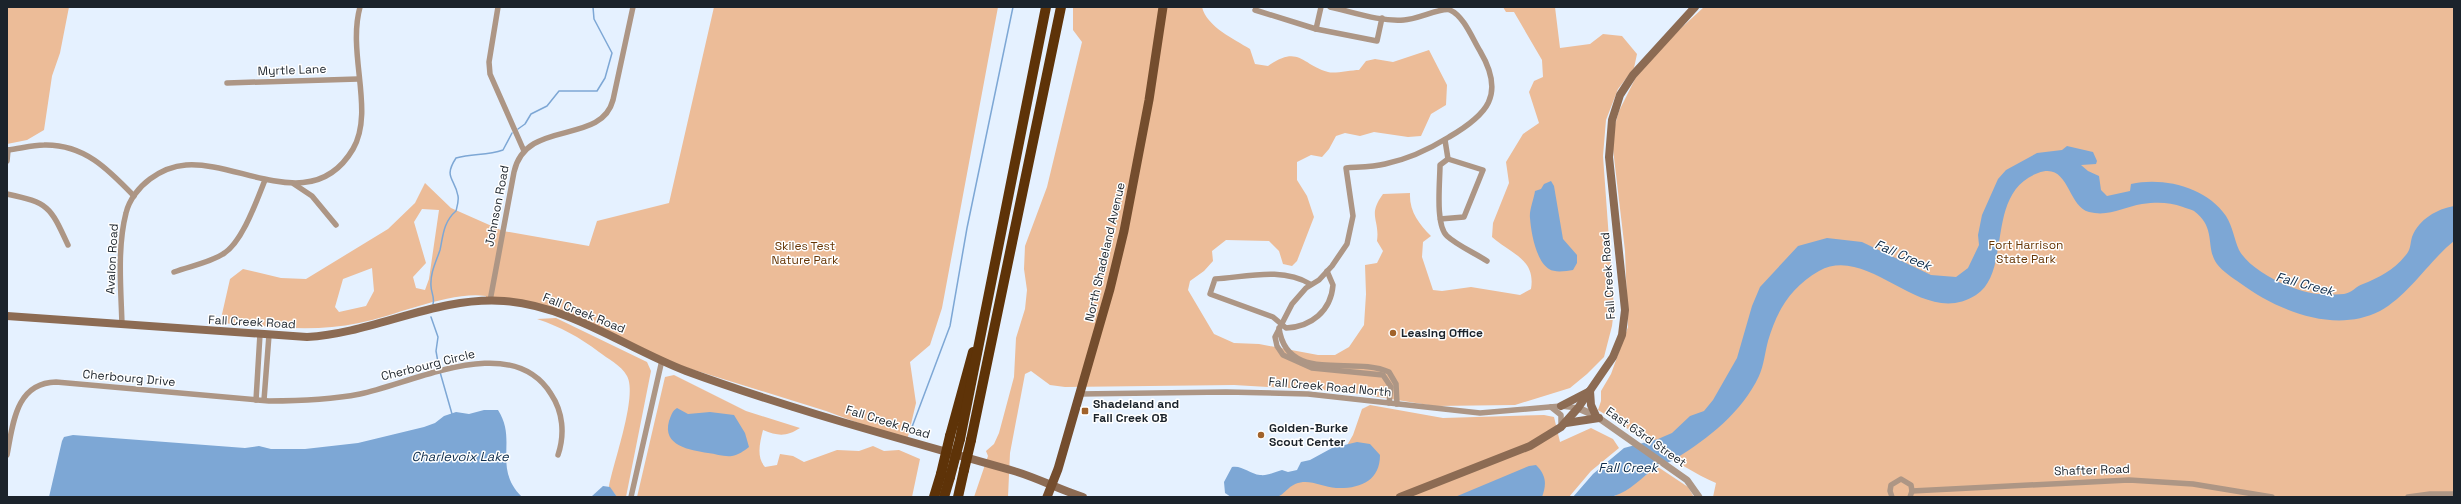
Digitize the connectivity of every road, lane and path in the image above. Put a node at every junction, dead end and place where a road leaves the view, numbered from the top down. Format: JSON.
{"nodes":[{"id":1,"x":360,"y":7,"type":"edge"},
{"id":2,"x":498,"y":7,"type":"edge"},
{"id":3,"x":633,"y":7,"type":"edge"},
{"id":4,"x":1046,"y":7,"type":"edge"},
{"id":5,"x":1061,"y":7,"type":"edge"},
{"id":6,"x":1163,"y":7,"type":"edge"},
{"id":7,"x":1321,"y":7,"type":"edge"},
{"id":8,"x":1330,"y":7,"type":"edge"},
{"id":9,"x":1695,"y":7,"type":"edge"},
{"id":10,"x":1255,"y":10,"type":"dead end"},
{"id":11,"x":1382,"y":18,"type":"junction"},
{"id":12,"x":1316,"y":29,"type":"junction"},
{"id":13,"x":358,"y":79,"type":"junction"},
{"id":14,"x":227,"y":83,"type":"dead end"},
{"id":15,"x":1445,"y":140,"type":"junction"},
{"id":16,"x":8,"y":150,"type":"edge"},
{"id":17,"x":524,"y":152,"type":"junction"},
{"id":18,"x":1448,"y":159,"type":"junction"},
{"id":19,"x":7,"y":161,"type":"edge"},
{"id":20,"x":265,"y":180,"type":"junction"},
{"id":21,"x":292,"y":183,"type":"junction"},
{"id":22,"x":7,"y":194,"type":"edge"},
{"id":23,"x":134,"y":196,"type":"junction"},
{"id":24,"x":1440,"y":219,"type":"junction"},
{"id":25,"x":336,"y":225,"type":"dead end"},
{"id":26,"x":68,"y":245,"type":"dead end"},
{"id":27,"x":1487,"y":261,"type":"dead end"},
{"id":28,"x":1327,"y":271,"type":"junction"},
{"id":29,"x":174,"y":272,"type":"dead end"},
{"id":30,"x":1310,"y":284,"type":"junction"},
{"id":31,"x":490,"y":301,"type":"junction"},
{"id":32,"x":987,"y":308,"type":"junction"},
{"id":33,"x":7,"y":316,"type":"edge"},
{"id":34,"x":122,"y":325,"type":"junction"},
{"id":35,"x":1280,"y":326,"type":"junction"},
{"id":36,"x":260,"y":334,"type":"junction"},
{"id":37,"x":269,"y":335,"type":"junction"},
{"id":38,"x":662,"y":360,"type":"junction"},
{"id":39,"x":1590,"y":391,"type":"junction"},
{"id":40,"x":1079,"y":394,"type":"junction"},
{"id":41,"x":260,"y":400,"type":"junction"},
{"id":42,"x":1389,"y":403,"type":"junction"},
{"id":43,"x":1397,"y":404,"type":"junction"},
{"id":44,"x":1561,"y":406,"type":"junction"},
{"id":45,"x":1551,"y":407,"type":"junction"},
{"id":46,"x":1578,"y":408,"type":"junction"},
{"id":47,"x":1598,"y":417,"type":"junction"},
{"id":48,"x":1563,"y":425,"type":"junction"},
{"id":49,"x":7,"y":455,"type":"edge"},
{"id":50,"x":558,"y":455,"type":"dead end"},
{"id":51,"x":945,"y":475,"type":"junction"},
{"id":52,"x":1052,"y":485,"type":"junction"},
{"id":53,"x":1912,"y":491,"type":"junction"},
{"id":54,"x":1698,"y":494,"type":"edge"},
{"id":55,"x":2454,"y":494,"type":"edge"},
{"id":56,"x":632,"y":497,"type":"edge"},
{"id":57,"x":934,"y":497,"type":"edge"},
{"id":58,"x":944,"y":497,"type":"edge"},
{"id":59,"x":958,"y":497,"type":"edge"},
{"id":60,"x":1047,"y":497,"type":"edge"},
{"id":61,"x":1083,"y":497,"type":"edge"},
{"id":62,"x":1400,"y":497,"type":"edge"},
{"id":63,"x":1892,"y":497,"type":"edge"},
{"id":64,"x":1910,"y":497,"type":"edge"},
{"id":65,"x":2272,"y":497,"type":"edge"},
{"id":66,"x":2408,"y":497,"type":"edge"}],
"edges":[{"from":1,"to":13,"type":"street"},
{"from":2,"to":17,"type":"street"},
{"from":3,"to":17,"type":"street","name":"Johnson Road"},
{"from":4,"to":32,"type":"highway"},
{"from":5,"to":59,"type":"highway","bridge":true},
{"from":6,"to":40,"type":"main road","name":"North Shadeland Avenue"},
{"from":7,"to":12,"type":"street"},
{"from":8,"to":11,"type":"street"},
{"from":9,"to":39,"type":"main road","name":"Fall Creek Road"},
{"from":10,"to":12,"type":"street"},
{"from":11,"to":12,"type":"street"},
{"from":11,"to":15,"type":"street"},
{"from":13,"to":14,"type":"street","name":"Myrtle Lane"},
{"from":13,"to":21,"type":"street"},
{"from":15,"to":18,"type":"street"},
{"from":15,"to":28,"type":"street"},
{"from":16,"to":19,"type":"street"},
{"from":16,"to":23,"type":"street"},
{"from":17,"to":31,"type":"street","name":"Johnson Road"},
{"from":18,"to":24,"type":"street"},
{"from":18,"to":24,"type":"street"},
{"from":20,"to":21,"type":"street"},
{"from":20,"to":23,"type":"street"},
{"from":20,"to":29,"type":"street"},
{"from":21,"to":25,"type":"street"},
{"from":22,"to":26,"type":"street"},
{"from":23,"to":34,"type":"street","name":"Avalon Road"},
{"from":24,"to":27,"type":"street"},
{"from":28,"to":30,"type":"street"},
{"from":28,"to":35,"type":"street"},
{"from":30,"to":35,"type":"street"},
{"from":30,"to":35,"type":"street"},
{"from":31,"to":37,"type":"main road","name":"Fall Creek Road"},
{"from":31,"to":38,"type":"main road","name":"Fall Creek Road"},
{"from":32,"to":51,"type":"highway","bridge":true},
{"from":32,"to":51,"type":"highway","bridge":true},
{"from":33,"to":34,"type":"main road","name":"Fall Creek Road"},
{"from":34,"to":36,"type":"main road","name":"Fall Creek Road"},
{"from":35,"to":42,"type":"street"},
{"from":35,"to":43,"type":"street"},
{"from":36,"to":37,"type":"main road","name":"Fall Creek Road"},
{"from":36,"to":41,"type":"street"},
{"from":37,"to":41,"type":"street"},
{"from":38,"to":52,"type":"main road","name":"Fall Creek Road"},
{"from":38,"to":56,"type":"street"},
{"from":39,"to":44,"type":"main road"},
{"from":39,"to":46,"type":"main road","name":"Fall Creek Road"},
{"from":39,"to":47,"type":"main road"},
{"from":40,"to":42,"type":"street","name":"Fall Creek Road North"},
{"from":40,"to":52,"type":"main road","name":"North Shadeland Avenue"},
{"from":41,"to":49,"type":"street","name":"Cherbourg Drive"},
{"from":41,"to":50,"type":"street","name":"Cherbourg Circle"},
{"from":42,"to":43,"type":"street","name":"Fall Creek Road North"},
{"from":43,"to":45,"type":"street","name":"Fall Creek Road North"},
{"from":44,"to":45,"type":"street","name":"Fall Creek Road North"},
{"from":44,"to":46,"type":"street","name":"Fall Creek Road North"},
{"from":45,"to":48,"type":"street"},
{"from":46,"to":47,"type":"street","name":"East 63rd Street"},
{"from":46,"to":48,"type":"main road","name":"Fall Creek Road"},
{"from":47,"to":48,"type":"main road"},
{"from":47,"to":54,"type":"street","name":"East 63rd Street"},
{"from":48,"to":62,"type":"main road","name":"Fall Creek Road"},
{"from":51,"to":57,"type":"highway"},
{"from":51,"to":58,"type":"highway"},
{"from":52,"to":60,"type":"main road","name":"North Shadeland Avenue"},
{"from":52,"to":61,"type":"main road","name":"Fall Creek Road"},
{"from":53,"to":63,"type":"street"},
{"from":53,"to":64,"type":"street"},
{"from":53,"to":65,"type":"street","name":"Shafter Road"},
{"from":55,"to":66,"type":"street"}]}
